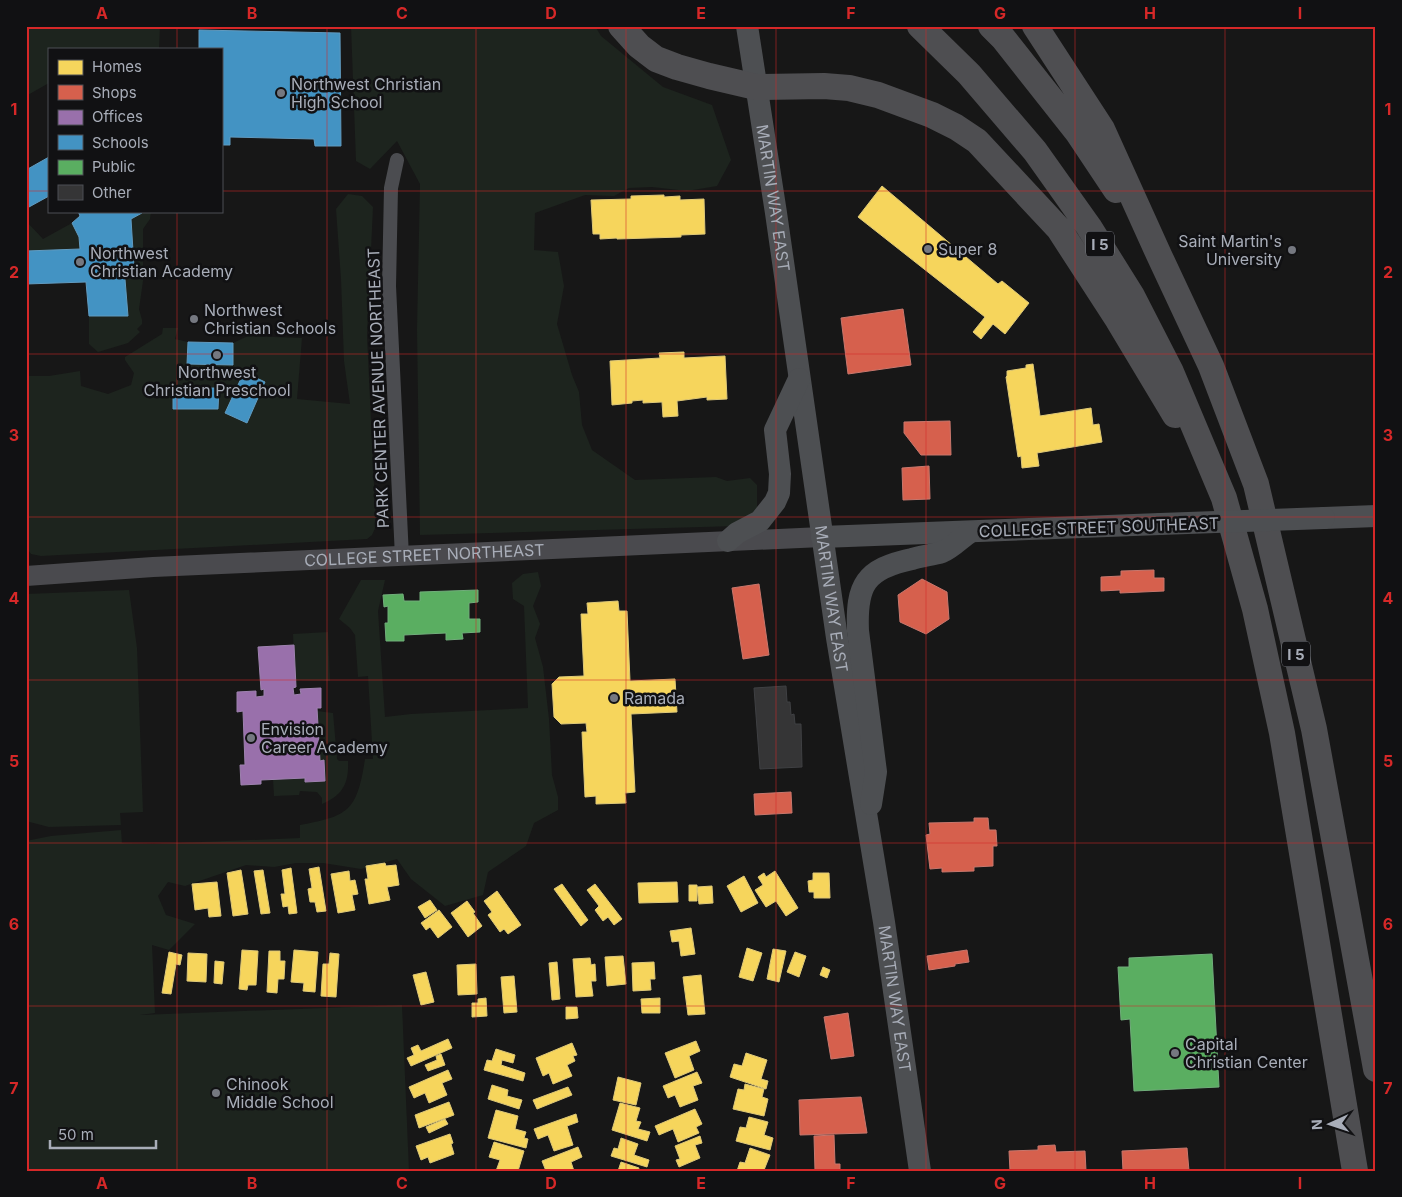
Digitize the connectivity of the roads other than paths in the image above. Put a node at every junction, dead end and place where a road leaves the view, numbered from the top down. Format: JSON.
{"nodes":[{"id":1,"x":621,"y":26,"type":"edge"},
{"id":2,"x":747,"y":26,"type":"edge"},
{"id":3,"x":920,"y":26,"type":"edge"},
{"id":4,"x":991,"y":26,"type":"edge"},
{"id":5,"x":1035,"y":26,"type":"edge"},
{"id":6,"x":756,"y":87,"type":"junction"},
{"id":7,"x":397,"y":160,"type":"dead end"},
{"id":8,"x":1159,"y":255,"type":"junction"},
{"id":9,"x":799,"y":379,"type":"junction"},
{"id":10,"x":1224,"y":498,"type":"junction"},
{"id":11,"x":1376,"y":516,"type":"edge"},
{"id":12,"x":970,"y":532,"type":"junction"},
{"id":13,"x":822,"y":537,"type":"junction"},
{"id":14,"x":728,"y":541,"type":"junction"},
{"id":15,"x":402,"y":557,"type":"junction"},
{"id":16,"x":26,"y":576,"type":"edge"},
{"id":17,"x":868,"y":824,"type":"junction"},
{"id":18,"x":1376,"y":1069,"type":"edge"},
{"id":19,"x":920,"y":1171,"type":"edge"},
{"id":20,"x":1355,"y":1171,"type":"edge"}],
"edges":[{"from":1,"to":6,"type":"highway"},
{"from":2,"to":6,"type":"main road","name":"MARTIN WAY EAST"},
{"from":3,"to":10,"type":"highway","number":"I 5"},
{"from":4,"to":8,"type":"highway","number":"I 5"},
{"from":5,"to":8,"type":"highway"},
{"from":6,"to":9,"type":"main road","name":"MARTIN WAY EAST"},
{"from":6,"to":10,"type":"highway"},
{"from":7,"to":15,"type":"street","name":"PARK CENTER AVENUE NORTHEAST"},
{"from":8,"to":18,"type":"highway","number":"I 5"},
{"from":9,"to":13,"type":"main road","name":"MARTIN WAY EAST"},
{"from":9,"to":14,"type":"main road"},
{"from":10,"to":20,"type":"highway","number":"I 5"},
{"from":11,"to":12,"type":"main road","name":"COLLEGE STREET SOUTHEAST","bridge":true},
{"from":12,"to":13,"type":"main road","name":"COLLEGE STREET SOUTHEAST"},
{"from":12,"to":17,"type":"main road"},
{"from":13,"to":14,"type":"street","name":"COLLEGE STREET NORTHEAST"},
{"from":13,"to":17,"type":"main road","name":"MARTIN WAY EAST"},
{"from":14,"to":15,"type":"street","name":"COLLEGE STREET NORTHEAST"},
{"from":15,"to":16,"type":"street","name":"COLLEGE STREET NORTHEAST"},
{"from":17,"to":19,"type":"main road","name":"MARTIN WAY EAST"}]}
